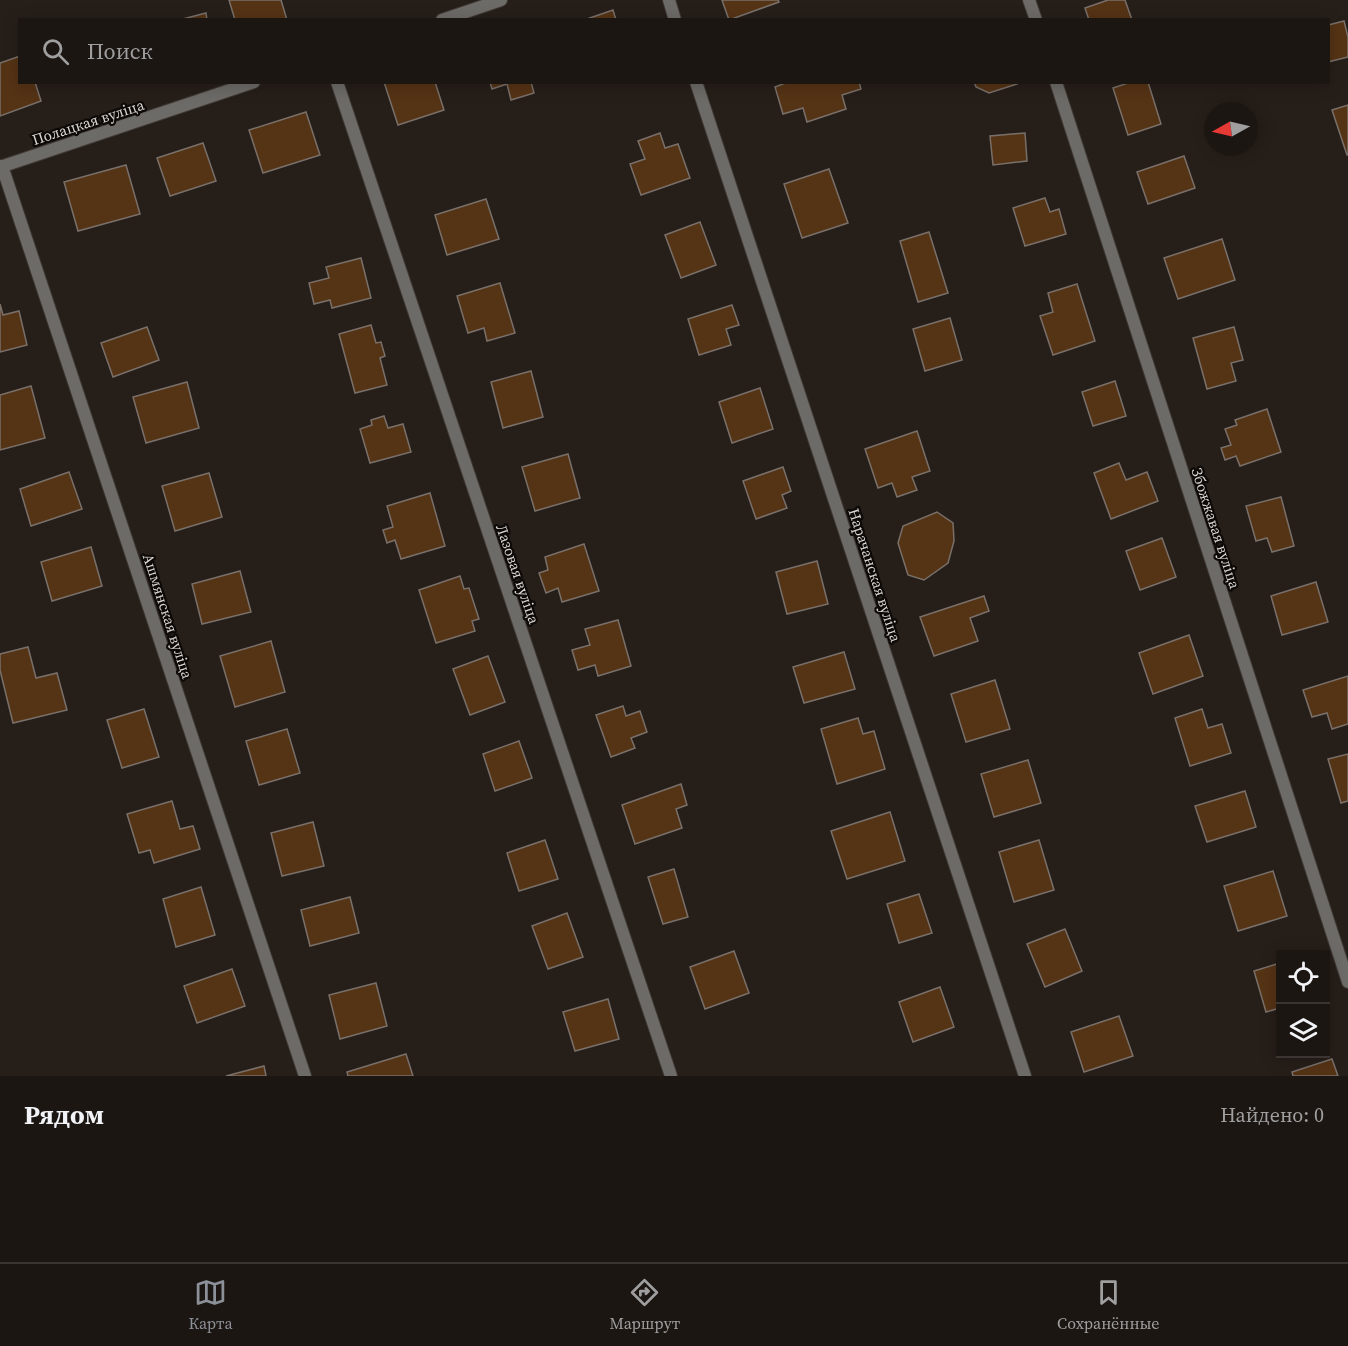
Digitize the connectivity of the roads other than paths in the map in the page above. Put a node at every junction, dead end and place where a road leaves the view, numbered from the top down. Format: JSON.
{"nodes":[{"id":1,"x":501,"y":0,"type":"edge"},
{"id":2,"x":669,"y":0,"type":"edge"},
{"id":3,"x":1029,"y":0,"type":"edge"},
{"id":4,"x":448,"y":18,"type":"edge"},
{"id":5,"x":674,"y":18,"type":"edge"},
{"id":6,"x":1035,"y":18,"type":"edge"},
{"id":7,"x":248,"y":84,"type":"edge"},
{"id":8,"x":338,"y":84,"type":"edge"},
{"id":9,"x":697,"y":84,"type":"edge"},
{"id":10,"x":1057,"y":84,"type":"edge"},
{"id":11,"x":1,"y":167,"type":"edge"},
{"id":12,"x":1348,"y":982,"type":"edge"},
{"id":13,"x":305,"y":1076,"type":"edge"},
{"id":14,"x":671,"y":1076,"type":"edge"},
{"id":15,"x":1024,"y":1076,"type":"edge"}],
"edges":[{"from":1,"to":4,"type":"street"},
{"from":2,"to":5,"type":"street"},
{"from":3,"to":6,"type":"street"},
{"from":7,"to":11,"type":"street","name":"Полацкая вуліца"},
{"from":8,"to":14,"type":"street","name":"Лазовая вуліца"},
{"from":9,"to":15,"type":"street","name":"Нарачанская вуліца"},
{"from":10,"to":12,"type":"street","name":"Збожжавая вуліца"},
{"from":11,"to":13,"type":"street","name":"Ашмянская вуліца"}]}
